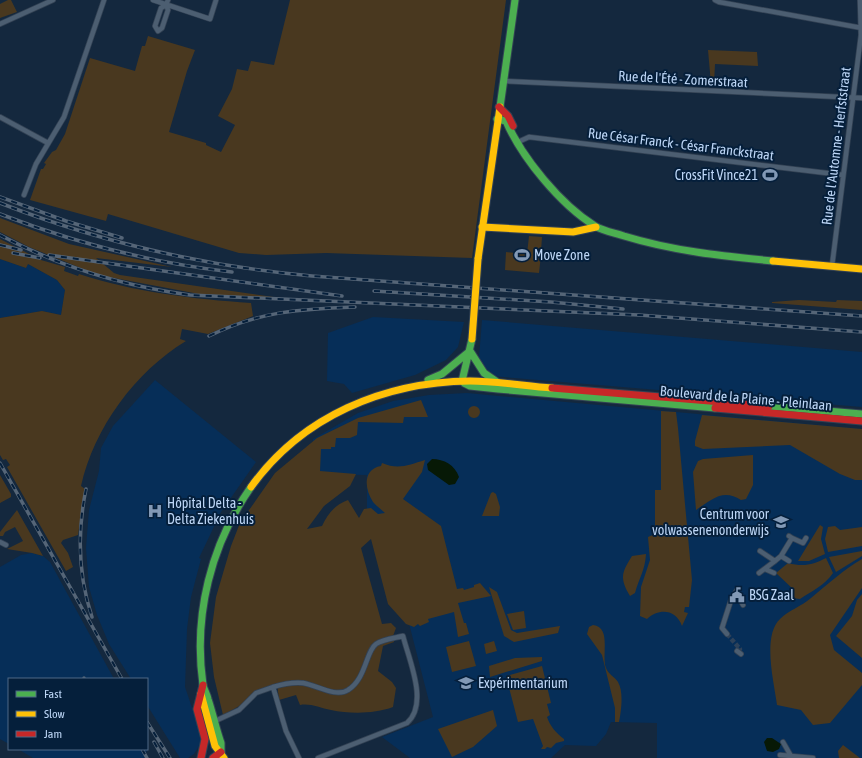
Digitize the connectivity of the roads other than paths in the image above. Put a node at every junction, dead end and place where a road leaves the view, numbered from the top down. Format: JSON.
{"nodes":[{"id":1,"x":53,"y":0,"type":"edge"},
{"id":2,"x":104,"y":0,"type":"edge"},
{"id":3,"x":153,"y":0,"type":"edge"},
{"id":4,"x":216,"y":0,"type":"edge"},
{"id":5,"x":514,"y":0,"type":"edge"},
{"id":6,"x":715,"y":0,"type":"edge"},
{"id":7,"x":860,"y":0,"type":"edge"},
{"id":8,"x":167,"y":2,"type":"edge"},
{"id":9,"x":0,"y":24,"type":"edge"},
{"id":10,"x":862,"y":28,"type":"edge"},
{"id":11,"x":504,"y":81,"type":"junction"},
{"id":12,"x":852,"y":98,"type":"junction"},
{"id":13,"x":862,"y":98,"type":"edge"},
{"id":14,"x":499,"y":107,"type":"junction"},
{"id":15,"x":0,"y":117,"type":"edge"},
{"id":16,"x":497,"y":119,"type":"junction"},
{"id":17,"x":518,"y":142,"type":"junction"},
{"id":18,"x":48,"y":143,"type":"junction"},
{"id":19,"x":843,"y":175,"type":"junction"},
{"id":20,"x":24,"y":195,"type":"dead end"},
{"id":21,"x":482,"y":226,"type":"junction"},
{"id":22,"x":596,"y":227,"type":"junction"},
{"id":23,"x":832,"y":266,"type":"junction"},
{"id":24,"x":862,"y":269,"type":"edge"},
{"id":25,"x":470,"y":351,"type":"junction"},
{"id":26,"x":462,"y":381,"type":"junction"},
{"id":27,"x":499,"y":382,"type":"junction"},
{"id":28,"x":417,"y":384,"type":"junction"},
{"id":29,"x":628,"y":397,"type":"junction"},
{"id":30,"x":862,"y":414,"type":"edge"},
{"id":31,"x":862,"y":421,"type":"edge"},
{"id":32,"x":806,"y":538,"type":"dead end"},
{"id":33,"x":0,"y":542,"type":"edge"},
{"id":34,"x":6,"y":545,"type":"dead end"},
{"id":35,"x":760,"y":551,"type":"dead end"},
{"id":36,"x":781,"y":556,"type":"junction"},
{"id":37,"x":775,"y":561,"type":"junction"},
{"id":38,"x":789,"y":561,"type":"dead end"},
{"id":39,"x":765,"y":569,"type":"junction"},
{"id":40,"x":774,"y":573,"type":"dead end"},
{"id":41,"x":759,"y":574,"type":"dead end"},
{"id":42,"x":737,"y":590,"type":"dead end"},
{"id":43,"x":731,"y":600,"type":"junction"},
{"id":44,"x":743,"y":605,"type":"dead end"},
{"id":45,"x":727,"y":634,"type":"tunnel mouth"},
{"id":46,"x":203,"y":685,"type":"junction"},
{"id":47,"x":273,"y":687,"type":"junction"},
{"id":48,"x":200,"y":692,"type":"junction"},
{"id":49,"x":211,"y":723,"type":"junction"},
{"id":50,"x":783,"y":742,"type":"dead end"},
{"id":51,"x":223,"y":755,"type":"edge"},
{"id":52,"x":780,"y":755,"type":"dead end"},
{"id":53,"x":791,"y":757,"type":"edge"},
{"id":54,"x":201,"y":758,"type":"edge"},
{"id":55,"x":213,"y":758,"type":"edge"},
{"id":56,"x":299,"y":758,"type":"edge"},
{"id":57,"x":318,"y":758,"type":"edge"},
{"id":58,"x":813,"y":758,"type":"edge"}],
"edges":[{"from":1,"to":9,"type":"street"},
{"from":2,"to":18,"type":"street"},
{"from":3,"to":8,"type":"street"},
{"from":4,"to":8,"type":"street"},
{"from":5,"to":11,"type":"main road"},
{"from":6,"to":10,"type":"street"},
{"from":7,"to":10,"type":"street","name":"Rue de l'Automne - Herfststraat"},
{"from":8,"to":8,"type":"street"},
{"from":10,"to":12,"type":"street","name":"Rue de l'Automne - Herfststraat"},
{"from":11,"to":12,"type":"street","name":"Rue de l'Été - Zomerstraat"},
{"from":11,"to":14,"type":"main road"},
{"from":12,"to":13,"type":"street","name":"Rue de l'Été - Zomerstraat"},
{"from":12,"to":19,"type":"street","name":"Rue de l'Automne - Herfststraat"},
{"from":14,"to":16,"type":"main road"},
{"from":14,"to":17,"type":"main road"},
{"from":15,"to":18,"type":"street"},
{"from":16,"to":17,"type":"main road"},
{"from":16,"to":21,"type":"main road"},
{"from":17,"to":19,"type":"street","name":"Rue César Franck - César Franckstraat"},
{"from":17,"to":22,"type":"main road"},
{"from":18,"to":20,"type":"street"},
{"from":19,"to":23,"type":"street","name":"Rue de l'Automne - Herfststraat"},
{"from":21,"to":22,"type":"main road"},
{"from":21,"to":25,"type":"main road","bridge":true},
{"from":22,"to":23,"type":"main road"},
{"from":23,"to":24,"type":"main road"},
{"from":25,"to":26,"type":"main road"},
{"from":25,"to":27,"type":"main road"},
{"from":25,"to":28,"type":"main road"},
{"from":26,"to":27,"type":"main road","name":"Boulevard de la Plaine - Pleinlaan"},
{"from":26,"to":28,"type":"main road"},
{"from":26,"to":29,"type":"main road","name":"Boulevard de la Plaine - Pleinlaan"},
{"from":27,"to":29,"type":"main road","name":"Boulevard de la Plaine - Pleinlaan"},
{"from":28,"to":46,"type":"main road"},
{"from":29,"to":30,"type":"main road","name":"Boulevard de la Plaine - Pleinlaan"},
{"from":29,"to":31,"type":"main road","name":"Boulevard de la Plaine - Pleinlaan"},
{"from":32,"to":36,"type":"street"},
{"from":33,"to":34,"type":"street"},
{"from":35,"to":37,"type":"street"},
{"from":36,"to":37,"type":"street"},
{"from":36,"to":38,"type":"street"},
{"from":37,"to":39,"type":"street"},
{"from":39,"to":40,"type":"street"},
{"from":39,"to":41,"type":"street"},
{"from":42,"to":43,"type":"street"},
{"from":43,"to":44,"type":"street"},
{"from":43,"to":45,"type":"street"},
{"from":46,"to":48,"type":"main road"},
{"from":46,"to":49,"type":"main road"},
{"from":47,"to":49,"type":"street"},
{"from":47,"to":56,"type":"street"},
{"from":47,"to":57,"type":"street"},
{"from":48,"to":49,"type":"main road"},
{"from":48,"to":54,"type":"main road"},
{"from":49,"to":51,"type":"main road"},
{"from":50,"to":53,"type":"street"},
{"from":51,"to":55,"type":"main road"},
{"from":52,"to":53,"type":"street"},
{"from":53,"to":58,"type":"street"}]}
